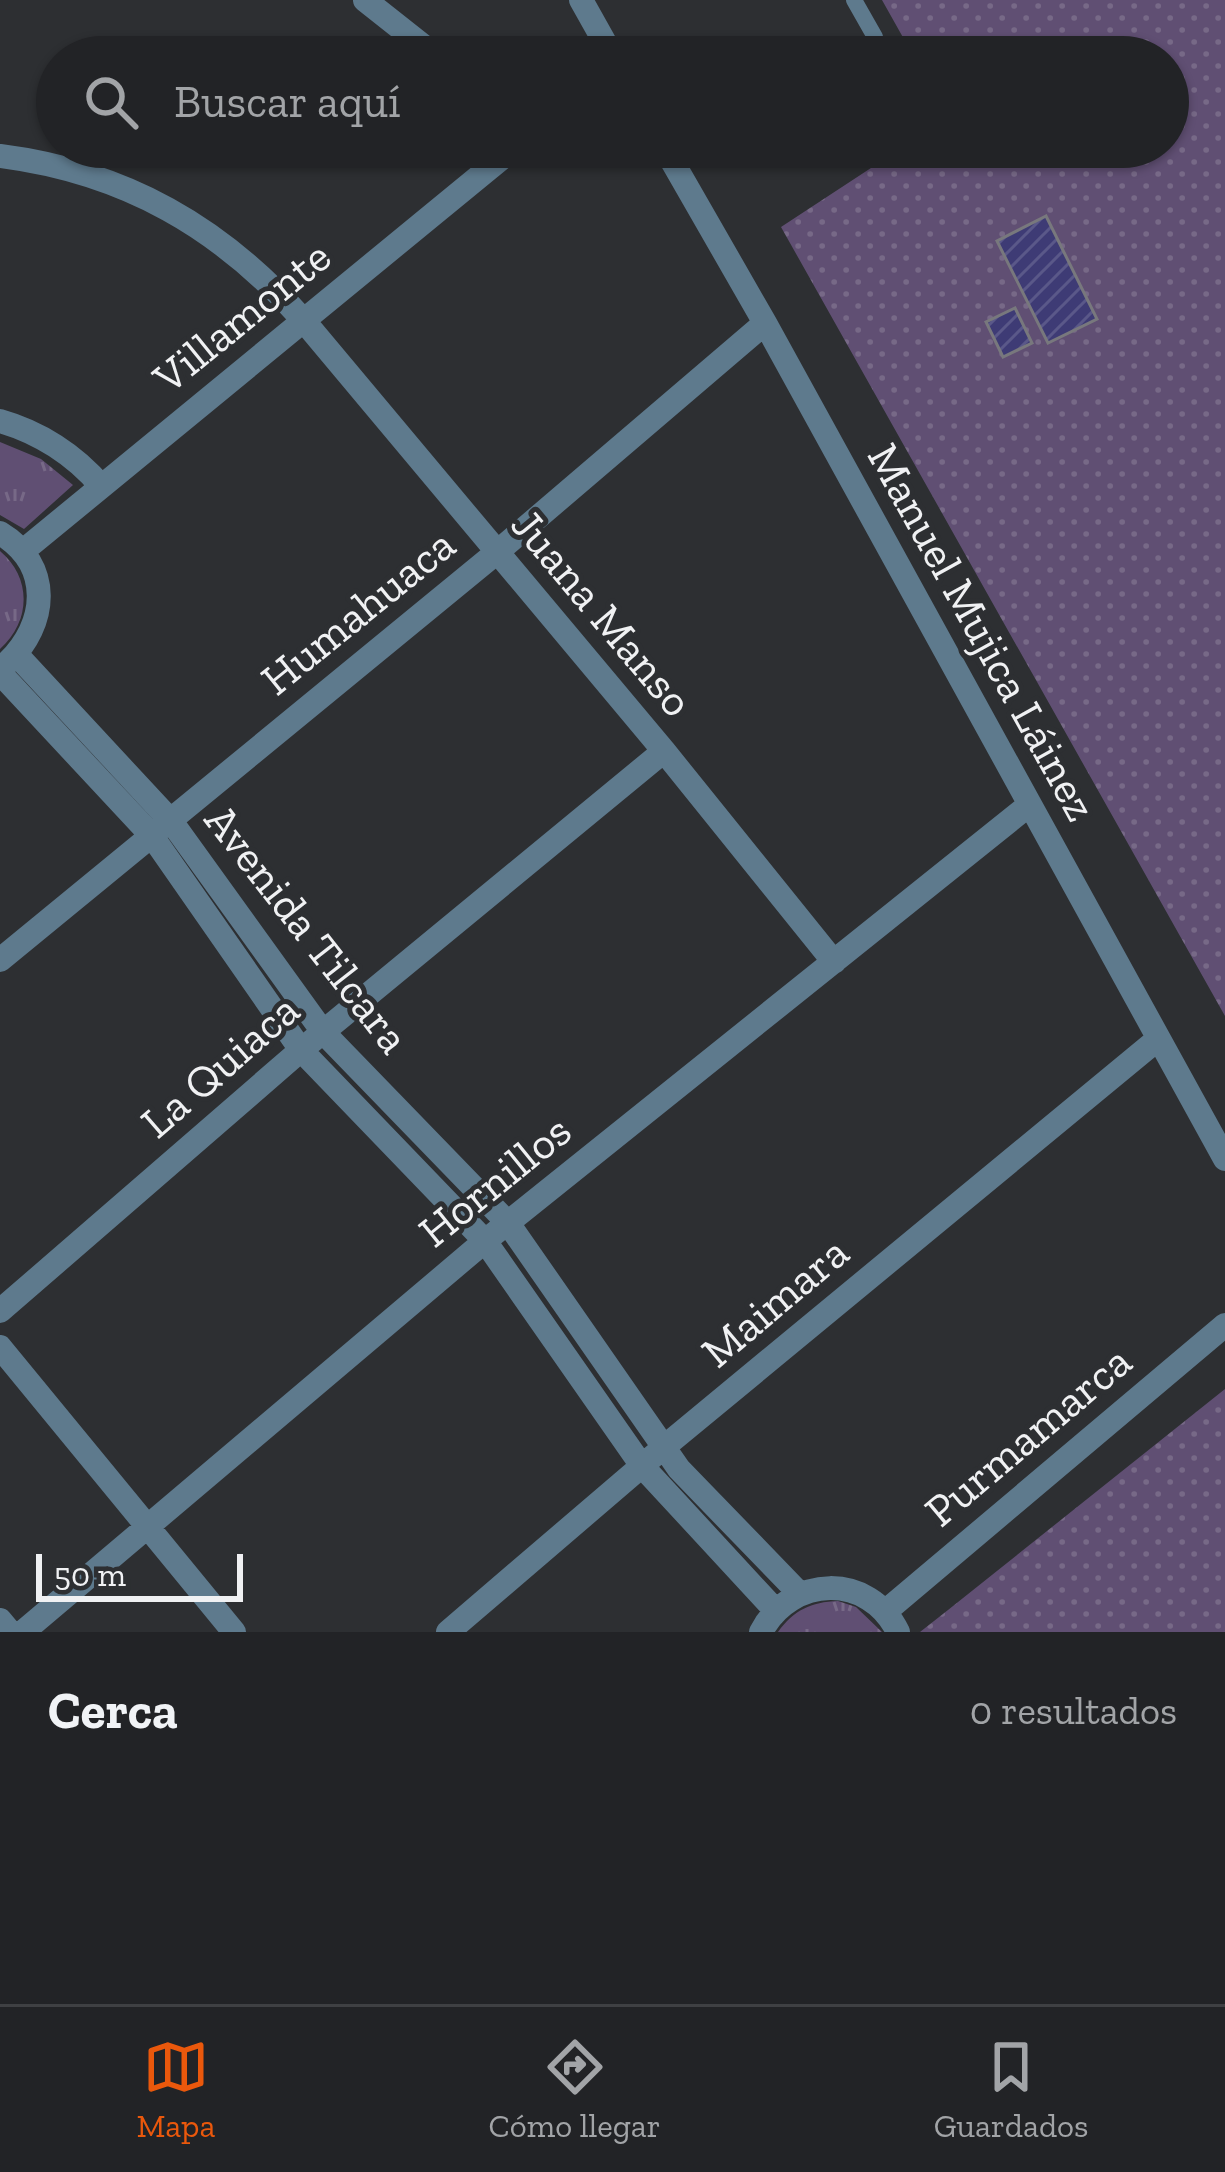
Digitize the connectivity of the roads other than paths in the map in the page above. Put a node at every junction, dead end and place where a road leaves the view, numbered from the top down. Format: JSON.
{"nodes":[{"id":1,"x":365,"y":0,"type":"edge"},
{"id":2,"x":581,"y":0,"type":"edge"},
{"id":3,"x":854,"y":0,"type":"edge"},
{"id":4,"x":410,"y":36,"type":"edge"},
{"id":5,"x":601,"y":36,"type":"edge"},
{"id":6,"x":873,"y":36,"type":"edge"},
{"id":7,"x":0,"y":156,"type":"edge"},
{"id":8,"x":36,"y":163,"type":"edge"},
{"id":9,"x":64,"y":168,"type":"edge"},
{"id":10,"x":489,"y":168,"type":"edge"},
{"id":11,"x":676,"y":168,"type":"edge"},
{"id":12,"x":304,"y":321,"type":"junction"},
{"id":13,"x":765,"y":323,"type":"junction"},
{"id":14,"x":0,"y":421,"type":"edge"},
{"id":15,"x":101,"y":486,"type":"junction"},
{"id":16,"x":0,"y":533,"type":"edge"},
{"id":17,"x":22,"y":551,"type":"junction"},
{"id":18,"x":496,"y":553,"type":"junction"},
{"id":19,"x":5,"y":665,"type":"edge"},
{"id":20,"x":664,"y":751,"type":"junction"},
{"id":21,"x":1029,"y":805,"type":"junction"},
{"id":22,"x":161,"y":829,"type":"junction"},
{"id":23,"x":0,"y":960,"type":"edge"},
{"id":24,"x":834,"y":962,"type":"junction"},
{"id":25,"x":322,"y":1032,"type":"junction"},
{"id":26,"x":1158,"y":1040,"type":"junction"},
{"id":27,"x":301,"y":1049,"type":"junction"},
{"id":28,"x":1225,"y":1159,"type":"edge"},
{"id":29,"x":508,"y":1223,"type":"junction"},
{"id":30,"x":485,"y":1241,"type":"junction"},
{"id":31,"x":0,"y":1311,"type":"edge"},
{"id":32,"x":1225,"y":1325,"type":"edge"},
{"id":33,"x":0,"y":1347,"type":"edge"},
{"id":34,"x":664,"y":1448,"type":"junction"},
{"id":35,"x":642,"y":1466,"type":"junction"},
{"id":36,"x":150,"y":1528,"type":"junction"},
{"id":37,"x":799,"y":1593,"type":"junction"},
{"id":38,"x":776,"y":1610,"type":"junction"},
{"id":39,"x":0,"y":1620,"type":"edge"},
{"id":40,"x":892,"y":1622,"type":"edge"},
{"id":41,"x":10,"y":1632,"type":"edge"},
{"id":42,"x":23,"y":1632,"type":"edge"},
{"id":43,"x":234,"y":1632,"type":"edge"},
{"id":44,"x":448,"y":1632,"type":"edge"},
{"id":45,"x":761,"y":1632,"type":"edge"}],
"edges":[{"from":1,"to":4,"type":"street"},
{"from":2,"to":5,"type":"street"},
{"from":3,"to":6,"type":"lane"},
{"from":7,"to":8,"type":"street","name":"Juana Manso"},
{"from":9,"to":12,"type":"street","name":"Juana Manso"},
{"from":10,"to":12,"type":"street","name":"Villamonte"},
{"from":11,"to":13,"type":"street","name":"Manuel Mujica Láinez"},
{"from":12,"to":15,"type":"street","name":"Villamonte"},
{"from":12,"to":18,"type":"street","name":"Juana Manso"},
{"from":13,"to":18,"type":"street","name":"Humahuaca"},
{"from":13,"to":21,"type":"street","name":"Manuel Mujica Láinez"},
{"from":14,"to":15,"type":"street"},
{"from":15,"to":17,"type":"street","name":"Villamonte"},
{"from":16,"to":17,"type":"street"},
{"from":17,"to":19,"type":"street"},
{"from":18,"to":20,"type":"street","name":"Juana Manso"},
{"from":18,"to":22,"type":"street","name":"Humahuaca"},
{"from":19,"to":22,"type":"street","name":"Avenida Tilcara"},
{"from":20,"to":24,"type":"street","name":"Juana Manso"},
{"from":20,"to":25,"type":"street","name":"La Quiaca"},
{"from":21,"to":24,"type":"street","name":"Hornillos"},
{"from":21,"to":26,"type":"street","name":"Manuel Mujica Láinez"},
{"from":22,"to":23,"type":"street","name":"Humahuaca"},
{"from":22,"to":25,"type":"street","name":"Avenida Tilcara"},
{"from":22,"to":27,"type":"street","name":"Avenida Tilcara"},
{"from":24,"to":29,"type":"street","name":"Hornillos"},
{"from":25,"to":27,"type":"street","name":"La Quiaca"},
{"from":25,"to":29,"type":"street","name":"Avenida Tilcara"},
{"from":26,"to":28,"type":"street","name":"Manuel Mujica Láinez"},
{"from":26,"to":34,"type":"street","name":"Maimara"},
{"from":27,"to":30,"type":"street","name":"Avenida Tilcara"},
{"from":27,"to":31,"type":"street","name":"La Quiaca"},
{"from":29,"to":30,"type":"street","name":"Hornillos"},
{"from":29,"to":34,"type":"street","name":"Avenida Tilcara"},
{"from":30,"to":35,"type":"street","name":"Avenida Tilcara"},
{"from":30,"to":36,"type":"street","name":"Hornillos"},
{"from":32,"to":40,"type":"street","name":"Purmamarca"},
{"from":33,"to":36,"type":"street"},
{"from":34,"to":35,"type":"street","name":"Maimara"},
{"from":34,"to":37,"type":"street","name":"Avenida Tilcara"},
{"from":35,"to":38,"type":"street","name":"Avenida Tilcara"},
{"from":35,"to":44,"type":"street","name":"Maimara"},
{"from":36,"to":42,"type":"street","name":"Hornillos"},
{"from":36,"to":43,"type":"street"},
{"from":37,"to":38,"type":"street"},
{"from":37,"to":40,"type":"street"},
{"from":38,"to":45,"type":"street"},
{"from":39,"to":41,"type":"street"}]}
